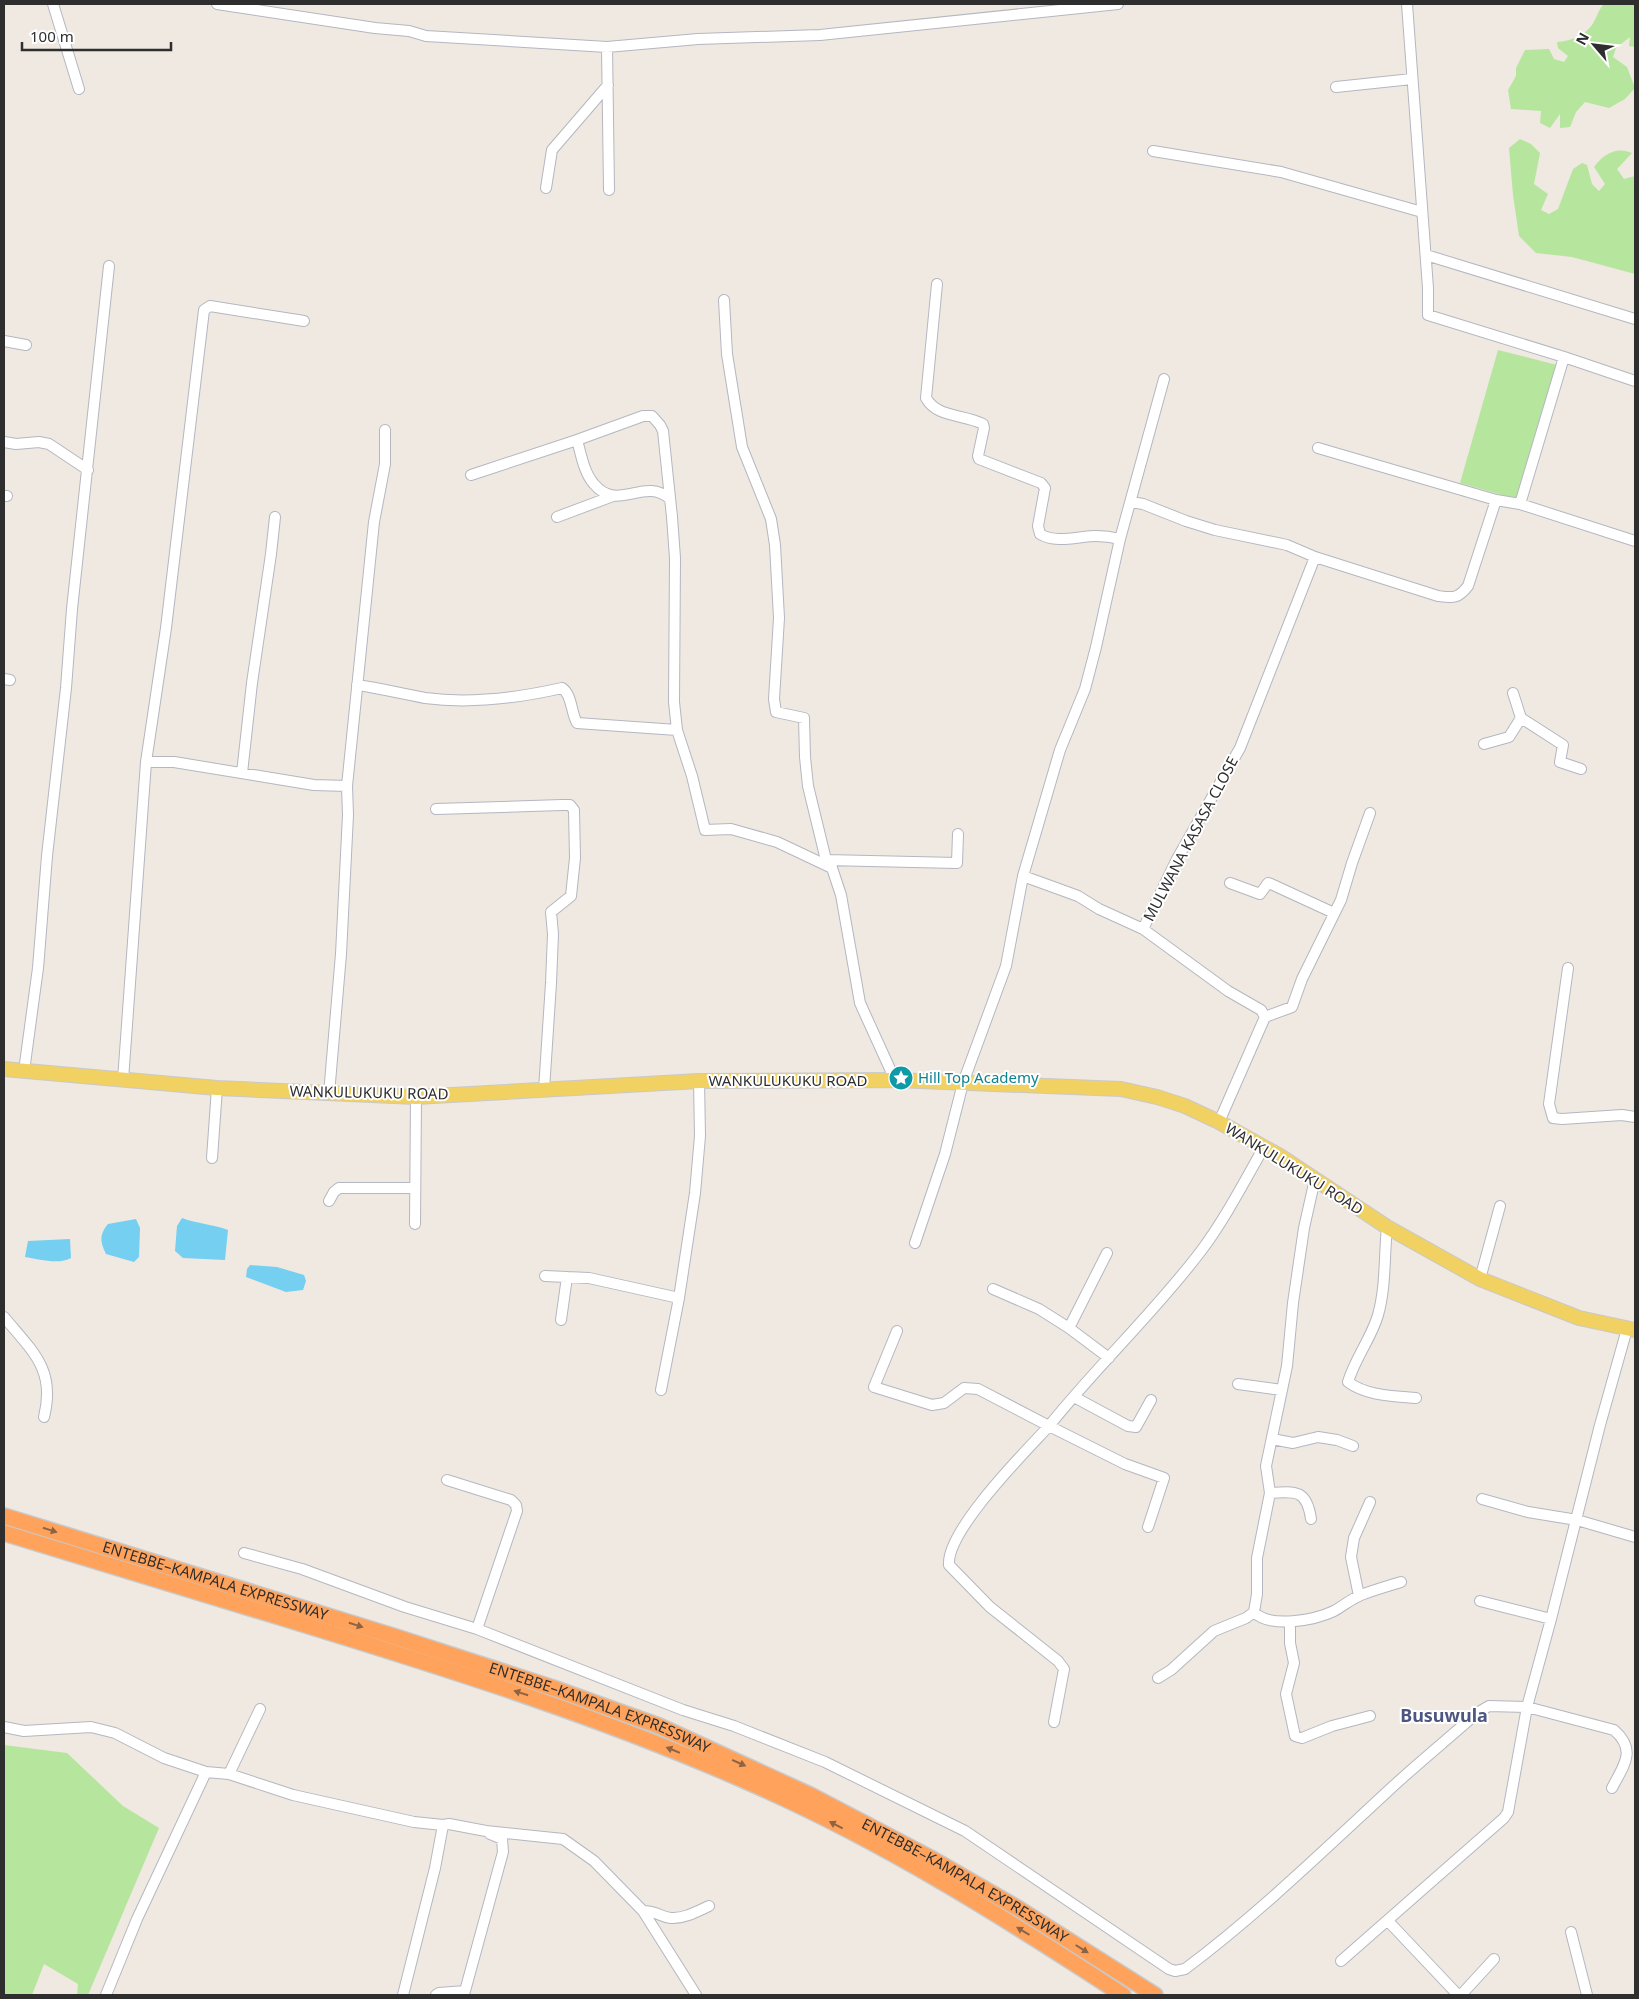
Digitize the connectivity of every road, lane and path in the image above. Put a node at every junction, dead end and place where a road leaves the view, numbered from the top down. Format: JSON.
{"nodes":[{"id":1,"x":53,"y":4,"type":"edge"},
{"id":2,"x":217,"y":4,"type":"edge"},
{"id":3,"x":1118,"y":4,"type":"edge"},
{"id":4,"x":1407,"y":4,"type":"edge"},
{"id":5,"x":607,"y":47,"type":"junction"},
{"id":6,"x":1412,"y":79,"type":"junction"},
{"id":7,"x":608,"y":85,"type":"junction"},
{"id":8,"x":1336,"y":87,"type":"dead end"},
{"id":9,"x":79,"y":89,"type":"dead end"},
{"id":10,"x":1153,"y":150,"type":"dead end"},
{"id":11,"x":546,"y":188,"type":"dead end"},
{"id":12,"x":609,"y":190,"type":"dead end"},
{"id":13,"x":1422,"y":212,"type":"junction"},
{"id":14,"x":1426,"y":255,"type":"junction"},
{"id":15,"x":109,"y":266,"type":"dead end"},
{"id":16,"x":937,"y":284,"type":"dead end"},
{"id":17,"x":724,"y":300,"type":"dead end"},
{"id":18,"x":1635,"y":319,"type":"edge"},
{"id":19,"x":304,"y":321,"type":"dead end"},
{"id":20,"x":4,"y":341,"type":"edge"},
{"id":21,"x":26,"y":345,"type":"dead end"},
{"id":22,"x":1564,"y":357,"type":"junction"},
{"id":23,"x":1164,"y":379,"type":"dead end"},
{"id":24,"x":1635,"y":381,"type":"edge"},
{"id":25,"x":385,"y":430,"type":"dead end"},
{"id":26,"x":577,"y":440,"type":"junction"},
{"id":27,"x":4,"y":442,"type":"edge"},
{"id":28,"x":1318,"y":448,"type":"dead end"},
{"id":29,"x":88,"y":470,"type":"junction"},
{"id":30,"x":471,"y":475,"type":"dead end"},
{"id":31,"x":613,"y":496,"type":"junction"},
{"id":32,"x":670,"y":499,"type":"junction"},
{"id":33,"x":1496,"y":500,"type":"junction"},
{"id":34,"x":1131,"y":502,"type":"junction"},
{"id":35,"x":1520,"y":504,"type":"junction"},
{"id":36,"x":275,"y":517,"type":"dead end"},
{"id":37,"x":557,"y":517,"type":"dead end"},
{"id":38,"x":1120,"y":539,"type":"junction"},
{"id":39,"x":1635,"y":542,"type":"edge"},
{"id":40,"x":1316,"y":557,"type":"junction"},
{"id":41,"x":357,"y":685,"type":"junction"},
{"id":42,"x":1513,"y":694,"type":"dead end"},
{"id":43,"x":1520,"y":718,"type":"junction"},
{"id":44,"x":677,"y":730,"type":"junction"},
{"id":45,"x":1484,"y":744,"type":"dead end"},
{"id":46,"x":146,"y":762,"type":"junction"},
{"id":47,"x":1581,"y":769,"type":"dead end"},
{"id":48,"x":242,"y":773,"type":"junction"},
{"id":49,"x":346,"y":786,"type":"junction"},
{"id":50,"x":436,"y":809,"type":"dead end"},
{"id":51,"x":1370,"y":813,"type":"dead end"},
{"id":52,"x":958,"y":834,"type":"dead end"},
{"id":53,"x":829,"y":864,"type":"junction"},
{"id":54,"x":1023,"y":876,"type":"junction"},
{"id":55,"x":1230,"y":883,"type":"dead end"},
{"id":56,"x":1334,"y":912,"type":"junction"},
{"id":57,"x":1143,"y":929,"type":"junction"},
{"id":58,"x":1568,"y":968,"type":"dead end"},
{"id":59,"x":1265,"y":1017,"type":"junction"},
{"id":60,"x":4,"y":1069,"type":"edge"},
{"id":61,"x":24,"y":1071,"type":"junction"},
{"id":62,"x":123,"y":1080,"type":"junction"},
{"id":63,"x":895,"y":1080,"type":"junction"},
{"id":64,"x":699,"y":1081,"type":"junction"},
{"id":65,"x":963,"y":1084,"type":"junction"},
{"id":66,"x":217,"y":1088,"type":"junction"},
{"id":67,"x":544,"y":1090,"type":"junction"},
{"id":68,"x":329,"y":1094,"type":"junction"},
{"id":69,"x":416,"y":1097,"type":"junction"},
{"id":70,"x":1635,"y":1117,"type":"edge"},
{"id":71,"x":1219,"y":1122,"type":"junction"},
{"id":72,"x":1264,"y":1147,"type":"junction"},
{"id":73,"x":212,"y":1158,"type":"dead end"},
{"id":74,"x":1315,"y":1179,"type":"junction"},
{"id":75,"x":415,"y":1188,"type":"junction"},
{"id":76,"x":329,"y":1201,"type":"dead end"},
{"id":77,"x":1500,"y":1206,"type":"dead end"},
{"id":78,"x":415,"y":1224,"type":"dead end"},
{"id":79,"x":1387,"y":1227,"type":"junction"},
{"id":80,"x":915,"y":1243,"type":"dead end"},
{"id":81,"x":1107,"y":1253,"type":"dead end"},
{"id":82,"x":545,"y":1276,"type":"dead end"},
{"id":83,"x":567,"y":1277,"type":"junction"},
{"id":84,"x":1480,"y":1279,"type":"junction"},
{"id":85,"x":993,"y":1289,"type":"dead end"},
{"id":86,"x":679,"y":1298,"type":"junction"},
{"id":87,"x":4,"y":1316,"type":"edge"},
{"id":88,"x":561,"y":1320,"type":"dead end"},
{"id":89,"x":1069,"y":1328,"type":"junction"},
{"id":90,"x":1631,"y":1330,"type":"edge"},
{"id":91,"x":897,"y":1331,"type":"dead end"},
{"id":92,"x":1109,"y":1358,"type":"junction"},
{"id":93,"x":1238,"y":1384,"type":"dead end"},
{"id":94,"x":661,"y":1390,"type":"dead end"},
{"id":95,"x":1282,"y":1390,"type":"junction"},
{"id":96,"x":1074,"y":1397,"type":"junction"},
{"id":97,"x":1416,"y":1398,"type":"dead end"},
{"id":98,"x":1151,"y":1400,"type":"dead end"},
{"id":99,"x":44,"y":1417,"type":"dead end"},
{"id":100,"x":1049,"y":1426,"type":"junction"},
{"id":101,"x":1272,"y":1439,"type":"junction"},
{"id":102,"x":1353,"y":1446,"type":"dead end"},
{"id":103,"x":447,"y":1480,"type":"dead end"},
{"id":104,"x":1270,"y":1493,"type":"junction"},
{"id":105,"x":1482,"y":1499,"type":"dead end"},
{"id":106,"x":1370,"y":1502,"type":"dead end"},
{"id":107,"x":4,"y":1516,"type":"edge"},
{"id":108,"x":1311,"y":1520,"type":"dead end"},
{"id":109,"x":1577,"y":1520,"type":"junction"},
{"id":110,"x":1148,"y":1527,"type":"dead end"},
{"id":111,"x":4,"y":1533,"type":"edge"},
{"id":112,"x":1635,"y":1537,"type":"edge"},
{"id":113,"x":244,"y":1553,"type":"dead end"},
{"id":114,"x":1401,"y":1582,"type":"dead end"},
{"id":115,"x":1359,"y":1596,"type":"junction"},
{"id":116,"x":1480,"y":1601,"type":"dead end"},
{"id":117,"x":1254,"y":1612,"type":"junction"},
{"id":118,"x":1552,"y":1619,"type":"junction"},
{"id":119,"x":1290,"y":1622,"type":"junction"},
{"id":120,"x":478,"y":1629,"type":"junction"},
{"id":121,"x":1158,"y":1678,"type":"dead end"},
{"id":122,"x":1527,"y":1707,"type":"junction"},
{"id":123,"x":260,"y":1709,"type":"dead end"},
{"id":124,"x":1370,"y":1716,"type":"dead end"},
{"id":125,"x":1054,"y":1722,"type":"dead end"},
{"id":126,"x":4,"y":1727,"type":"edge"},
{"id":127,"x":206,"y":1772,"type":"junction"},
{"id":128,"x":230,"y":1774,"type":"junction"},
{"id":129,"x":1612,"y":1788,"type":"dead end"},
{"id":130,"x":443,"y":1825,"type":"junction"},
{"id":131,"x":486,"y":1831,"type":"junction"},
{"id":132,"x":709,"y":1906,"type":"dead end"},
{"id":133,"x":643,"y":1911,"type":"junction"},
{"id":134,"x":1388,"y":1921,"type":"junction"},
{"id":135,"x":1571,"y":1932,"type":"dead end"},
{"id":136,"x":1494,"y":1959,"type":"dead end"},
{"id":137,"x":1341,"y":1961,"type":"dead end"},
{"id":138,"x":466,"y":1993,"type":"edge"},
{"id":139,"x":106,"y":1995,"type":"edge"},
{"id":140,"x":403,"y":1995,"type":"edge"},
{"id":141,"x":436,"y":1995,"type":"edge"},
{"id":142,"x":696,"y":1995,"type":"edge"},
{"id":143,"x":1123,"y":1995,"type":"edge"},
{"id":144,"x":1155,"y":1995,"type":"edge"},
{"id":145,"x":1459,"y":1995,"type":"edge"},
{"id":146,"x":1588,"y":1995,"type":"edge"}],
"edges":[{"from":1,"to":9,"type":"street"},
{"from":2,"to":5,"type":"street"},
{"from":3,"to":5,"type":"street"},
{"from":4,"to":6,"type":"street"},
{"from":5,"to":7,"type":"street"},
{"from":6,"to":8,"type":"street"},
{"from":6,"to":13,"type":"street"},
{"from":7,"to":11,"type":"street"},
{"from":7,"to":12,"type":"street"},
{"from":10,"to":13,"type":"street"},
{"from":13,"to":14,"type":"street"},
{"from":14,"to":18,"type":"street"},
{"from":14,"to":22,"type":"street"},
{"from":15,"to":29,"type":"street"},
{"from":16,"to":38,"type":"street"},
{"from":17,"to":53,"type":"street"},
{"from":19,"to":46,"type":"street"},
{"from":20,"to":21,"type":"street"},
{"from":22,"to":24,"type":"street"},
{"from":22,"to":35,"type":"street"},
{"from":23,"to":34,"type":"street"},
{"from":25,"to":41,"type":"street"},
{"from":26,"to":30,"type":"street"},
{"from":26,"to":31,"type":"street"},
{"from":26,"to":32,"type":"street"},
{"from":27,"to":29,"type":"street"},
{"from":28,"to":33,"type":"street"},
{"from":29,"to":61,"type":"street"},
{"from":31,"to":32,"type":"street"},
{"from":31,"to":37,"type":"street"},
{"from":32,"to":44,"type":"street"},
{"from":33,"to":35,"type":"street"},
{"from":33,"to":40,"type":"street"},
{"from":34,"to":38,"type":"street"},
{"from":34,"to":40,"type":"street"},
{"from":35,"to":39,"type":"street"},
{"from":36,"to":48,"type":"street"},
{"from":38,"to":54,"type":"street"},
{"from":40,"to":57,"type":"street","name":"MULWANA KASASA CLOSE"},
{"from":41,"to":44,"type":"street"},
{"from":41,"to":49,"type":"street"},
{"from":42,"to":43,"type":"street"},
{"from":43,"to":45,"type":"street"},
{"from":43,"to":47,"type":"street"},
{"from":44,"to":53,"type":"street"},
{"from":46,"to":48,"type":"street"},
{"from":46,"to":62,"type":"street"},
{"from":48,"to":49,"type":"street"},
{"from":49,"to":68,"type":"street"},
{"from":50,"to":67,"type":"street"},
{"from":51,"to":56,"type":"street"},
{"from":52,"to":53,"type":"street"},
{"from":53,"to":63,"type":"street"},
{"from":54,"to":57,"type":"street"},
{"from":54,"to":65,"type":"street"},
{"from":55,"to":56,"type":"street"},
{"from":56,"to":59,"type":"street"},
{"from":57,"to":59,"type":"street","name":"MULWANA KASASA CLOSE"},
{"from":58,"to":70,"type":"street"},
{"from":59,"to":71,"type":"street"},
{"from":60,"to":61,"type":"main road","name":"WANKULUKUKU ROAD"},
{"from":61,"to":62,"type":"main road","name":"WANKULUKUKU ROAD"},
{"from":62,"to":66,"type":"main road","name":"WANKULUKUKU ROAD"},
{"from":63,"to":64,"type":"main road","name":"WANKULUKUKU ROAD"},
{"from":63,"to":65,"type":"main road","name":"WANKULUKUKU ROAD"},
{"from":64,"to":67,"type":"main road","name":"WANKULUKUKU ROAD"},
{"from":64,"to":86,"type":"street"},
{"from":65,"to":71,"type":"main road","name":"WANKULUKUKU ROAD"},
{"from":65,"to":80,"type":"street"},
{"from":66,"to":68,"type":"main road","name":"WANKULUKUKU ROAD"},
{"from":66,"to":73,"type":"street"},
{"from":67,"to":69,"type":"main road","name":"WANKULUKUKU ROAD"},
{"from":68,"to":69,"type":"main road","name":"WANKULUKUKU ROAD"},
{"from":69,"to":75,"type":"street"},
{"from":71,"to":72,"type":"main road","name":"WANKULUKUKU ROAD"},
{"from":72,"to":74,"type":"main road","name":"WANKULUKUKU ROAD"},
{"from":72,"to":92,"type":"street"},
{"from":74,"to":79,"type":"main road","name":"WANKULUKUKU ROAD"},
{"from":74,"to":95,"type":"street"},
{"from":75,"to":76,"type":"street"},
{"from":75,"to":78,"type":"street"},
{"from":77,"to":84,"type":"street"},
{"from":79,"to":84,"type":"main road","name":"WANKULUKUKU ROAD"},
{"from":79,"to":97,"type":"street"},
{"from":81,"to":89,"type":"street"},
{"from":82,"to":83,"type":"street"},
{"from":83,"to":86,"type":"street"},
{"from":83,"to":88,"type":"street"},
{"from":84,"to":90,"type":"main road","name":"WANKULUKUKU ROAD"},
{"from":85,"to":89,"type":"street"},
{"from":86,"to":94,"type":"street"},
{"from":87,"to":99,"type":"street"},
{"from":89,"to":92,"type":"street"},
{"from":90,"to":109,"type":"street"},
{"from":91,"to":100,"type":"street"},
{"from":92,"to":96,"type":"street"},
{"from":93,"to":95,"type":"street"},
{"from":95,"to":101,"type":"street"},
{"from":96,"to":98,"type":"street"},
{"from":96,"to":100,"type":"street"},
{"from":100,"to":110,"type":"street"},
{"from":100,"to":125,"type":"street"},
{"from":101,"to":102,"type":"street"},
{"from":101,"to":104,"type":"street"},
{"from":103,"to":120,"type":"street"},
{"from":104,"to":108,"type":"street"},
{"from":104,"to":117,"type":"street"},
{"from":105,"to":109,"type":"street"},
{"from":106,"to":115,"type":"street"},
{"from":107,"to":144,"type":"highway","name":"ENTEBBE–KAMPALA EXPRESSWAY","one_way":true},
{"from":109,"to":112,"type":"street"},
{"from":109,"to":118,"type":"street"},
{"from":143,"to":111,"type":"highway","name":"ENTEBBE–KAMPALA EXPRESSWAY","one_way":true},
{"from":113,"to":120,"type":"street"},
{"from":114,"to":115,"type":"street"},
{"from":115,"to":119,"type":"street"},
{"from":116,"to":118,"type":"street"},
{"from":117,"to":119,"type":"street"},
{"from":117,"to":121,"type":"street"},
{"from":118,"to":122,"type":"street"},
{"from":119,"to":124,"type":"street"},
{"from":120,"to":122,"type":"street"},
{"from":122,"to":129,"type":"street"},
{"from":122,"to":134,"type":"street"},
{"from":123,"to":128,"type":"street"},
{"from":126,"to":127,"type":"street"},
{"from":127,"to":128,"type":"street"},
{"from":127,"to":139,"type":"street"},
{"from":128,"to":130,"type":"street"},
{"from":130,"to":131,"type":"street"},
{"from":130,"to":140,"type":"street"},
{"from":131,"to":133,"type":"street"},
{"from":131,"to":138,"type":"street"},
{"from":132,"to":133,"type":"street"},
{"from":133,"to":142,"type":"street"},
{"from":134,"to":137,"type":"street"},
{"from":134,"to":145,"type":"street"},
{"from":135,"to":146,"type":"street"},
{"from":136,"to":145,"type":"street"},
{"from":138,"to":141,"type":"street"}]}
